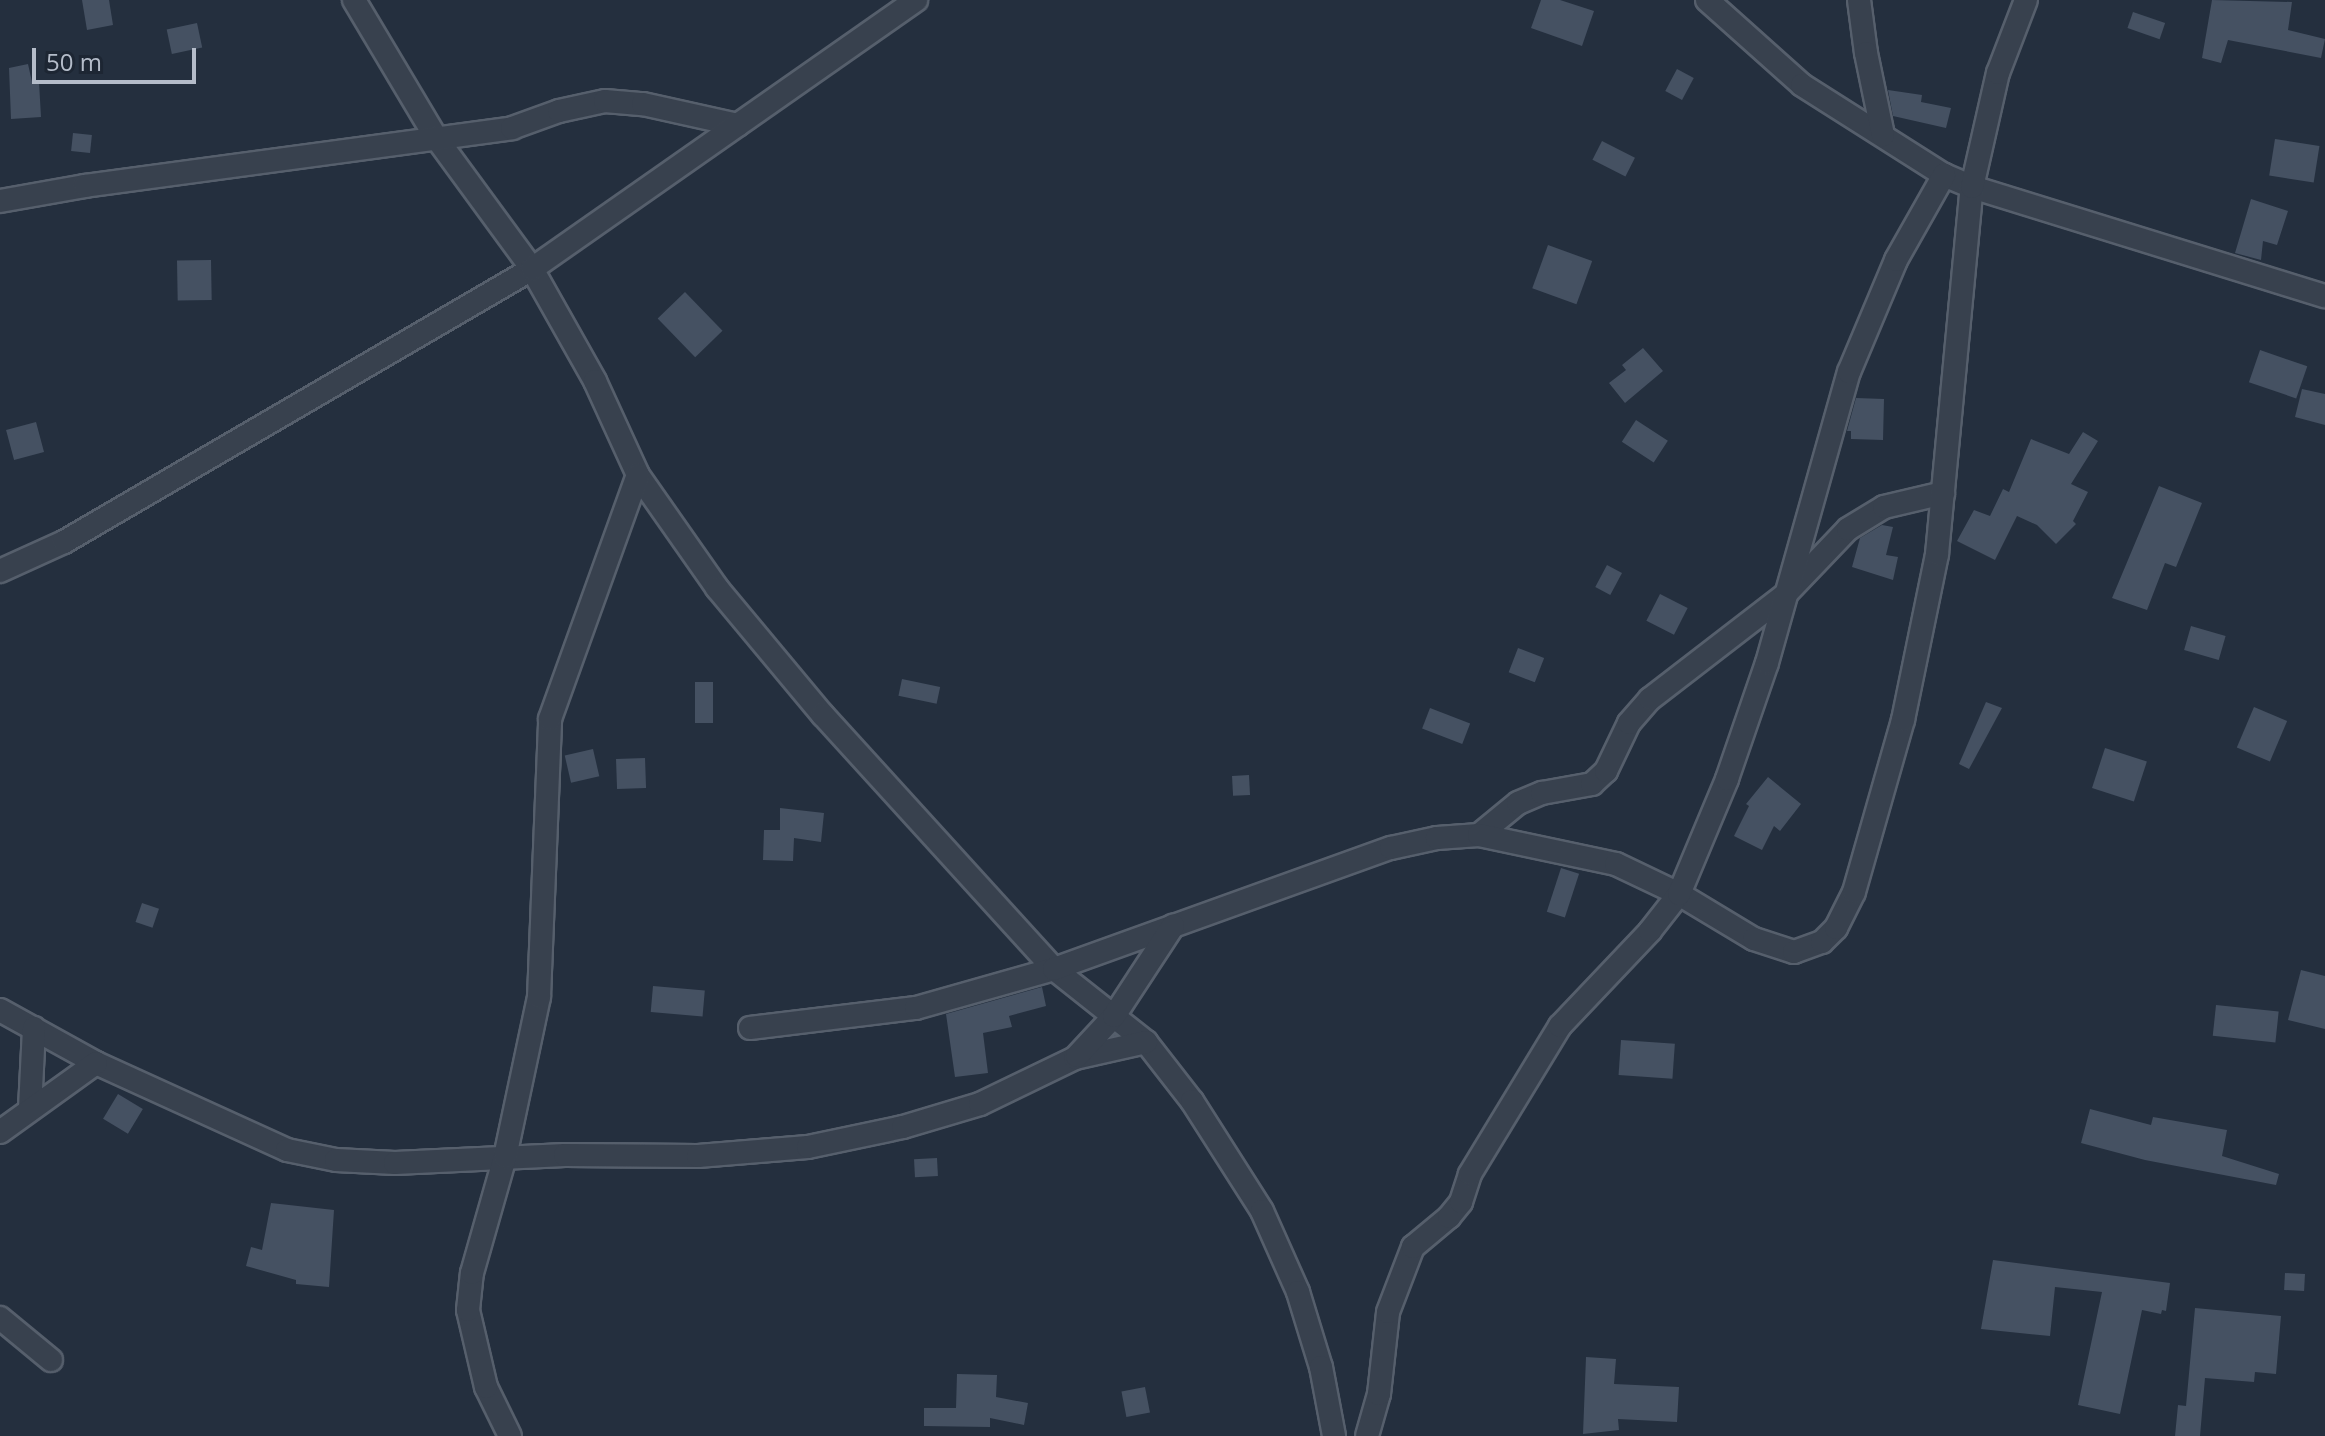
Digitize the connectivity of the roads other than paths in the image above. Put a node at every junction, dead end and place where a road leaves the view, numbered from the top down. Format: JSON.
{"nodes":[{"id":1,"x":354,"y":0,"type":"edge"},
{"id":2,"x":916,"y":0,"type":"edge"},
{"id":3,"x":1707,"y":0,"type":"edge"},
{"id":4,"x":1859,"y":0,"type":"edge"},
{"id":5,"x":2026,"y":0,"type":"edge"},
{"id":6,"x":738,"y":125,"type":"junction"},
{"id":7,"x":1883,"y":135,"type":"junction"},
{"id":8,"x":437,"y":139,"type":"junction"},
{"id":9,"x":1944,"y":175,"type":"junction"},
{"id":10,"x":1972,"y":187,"type":"junction"},
{"id":11,"x":0,"y":201,"type":"edge"},
{"id":12,"x":532,"y":269,"type":"junction"},
{"id":13,"x":2325,"y":296,"type":"edge"},
{"id":14,"x":638,"y":475,"type":"junction"},
{"id":15,"x":1943,"y":493,"type":"junction"},
{"id":16,"x":0,"y":571,"type":"edge"},
{"id":17,"x":1785,"y":595,"type":"junction"},
{"id":18,"x":1479,"y":835,"type":"junction"},
{"id":19,"x":1679,"y":894,"type":"junction"},
{"id":20,"x":1173,"y":926,"type":"junction"},
{"id":21,"x":1054,"y":969,"type":"junction"},
{"id":22,"x":0,"y":1010,"type":"edge"},
{"id":23,"x":1114,"y":1016,"type":"junction"},
{"id":24,"x":34,"y":1028,"type":"junction"},
{"id":25,"x":750,"y":1028,"type":"dead end"},
{"id":26,"x":1146,"y":1042,"type":"junction"},
{"id":27,"x":1075,"y":1058,"type":"junction"},
{"id":28,"x":96,"y":1063,"type":"junction"},
{"id":29,"x":30,"y":1108,"type":"junction"},
{"id":30,"x":0,"y":1132,"type":"edge"},
{"id":31,"x":505,"y":1157,"type":"junction"},
{"id":32,"x":0,"y":1318,"type":"edge"},
{"id":33,"x":51,"y":1360,"type":"dead end"},
{"id":34,"x":510,"y":1436,"type":"edge"},
{"id":35,"x":1334,"y":1436,"type":"edge"},
{"id":36,"x":1367,"y":1436,"type":"edge"}],
"edges":[{"from":1,"to":8,"type":"street"},
{"from":2,"to":6,"type":"street"},
{"from":3,"to":7,"type":"street"},
{"from":4,"to":7,"type":"street"},
{"from":5,"to":10,"type":"street"},
{"from":6,"to":8,"type":"street"},
{"from":6,"to":12,"type":"street"},
{"from":7,"to":9,"type":"street"},
{"from":8,"to":11,"type":"street"},
{"from":8,"to":12,"type":"street"},
{"from":9,"to":10,"type":"street"},
{"from":9,"to":17,"type":"street"},
{"from":10,"to":13,"type":"street"},
{"from":10,"to":15,"type":"street"},
{"from":12,"to":14,"type":"street"},
{"from":12,"to":16,"type":"street"},
{"from":14,"to":21,"type":"street"},
{"from":14,"to":31,"type":"street"},
{"from":15,"to":17,"type":"street"},
{"from":15,"to":19,"type":"street"},
{"from":17,"to":18,"type":"street"},
{"from":17,"to":19,"type":"street"},
{"from":18,"to":19,"type":"street"},
{"from":18,"to":20,"type":"street"},
{"from":19,"to":36,"type":"street"},
{"from":20,"to":21,"type":"street"},
{"from":20,"to":23,"type":"street"},
{"from":21,"to":23,"type":"street"},
{"from":21,"to":25,"type":"street"},
{"from":22,"to":24,"type":"street"},
{"from":23,"to":26,"type":"street"},
{"from":23,"to":27,"type":"street"},
{"from":24,"to":28,"type":"street"},
{"from":24,"to":29,"type":"street"},
{"from":26,"to":27,"type":"street"},
{"from":26,"to":35,"type":"street"},
{"from":27,"to":31,"type":"street"},
{"from":28,"to":29,"type":"street"},
{"from":28,"to":31,"type":"street"},
{"from":29,"to":30,"type":"street"},
{"from":31,"to":34,"type":"street"},
{"from":32,"to":33,"type":"street"}]}
